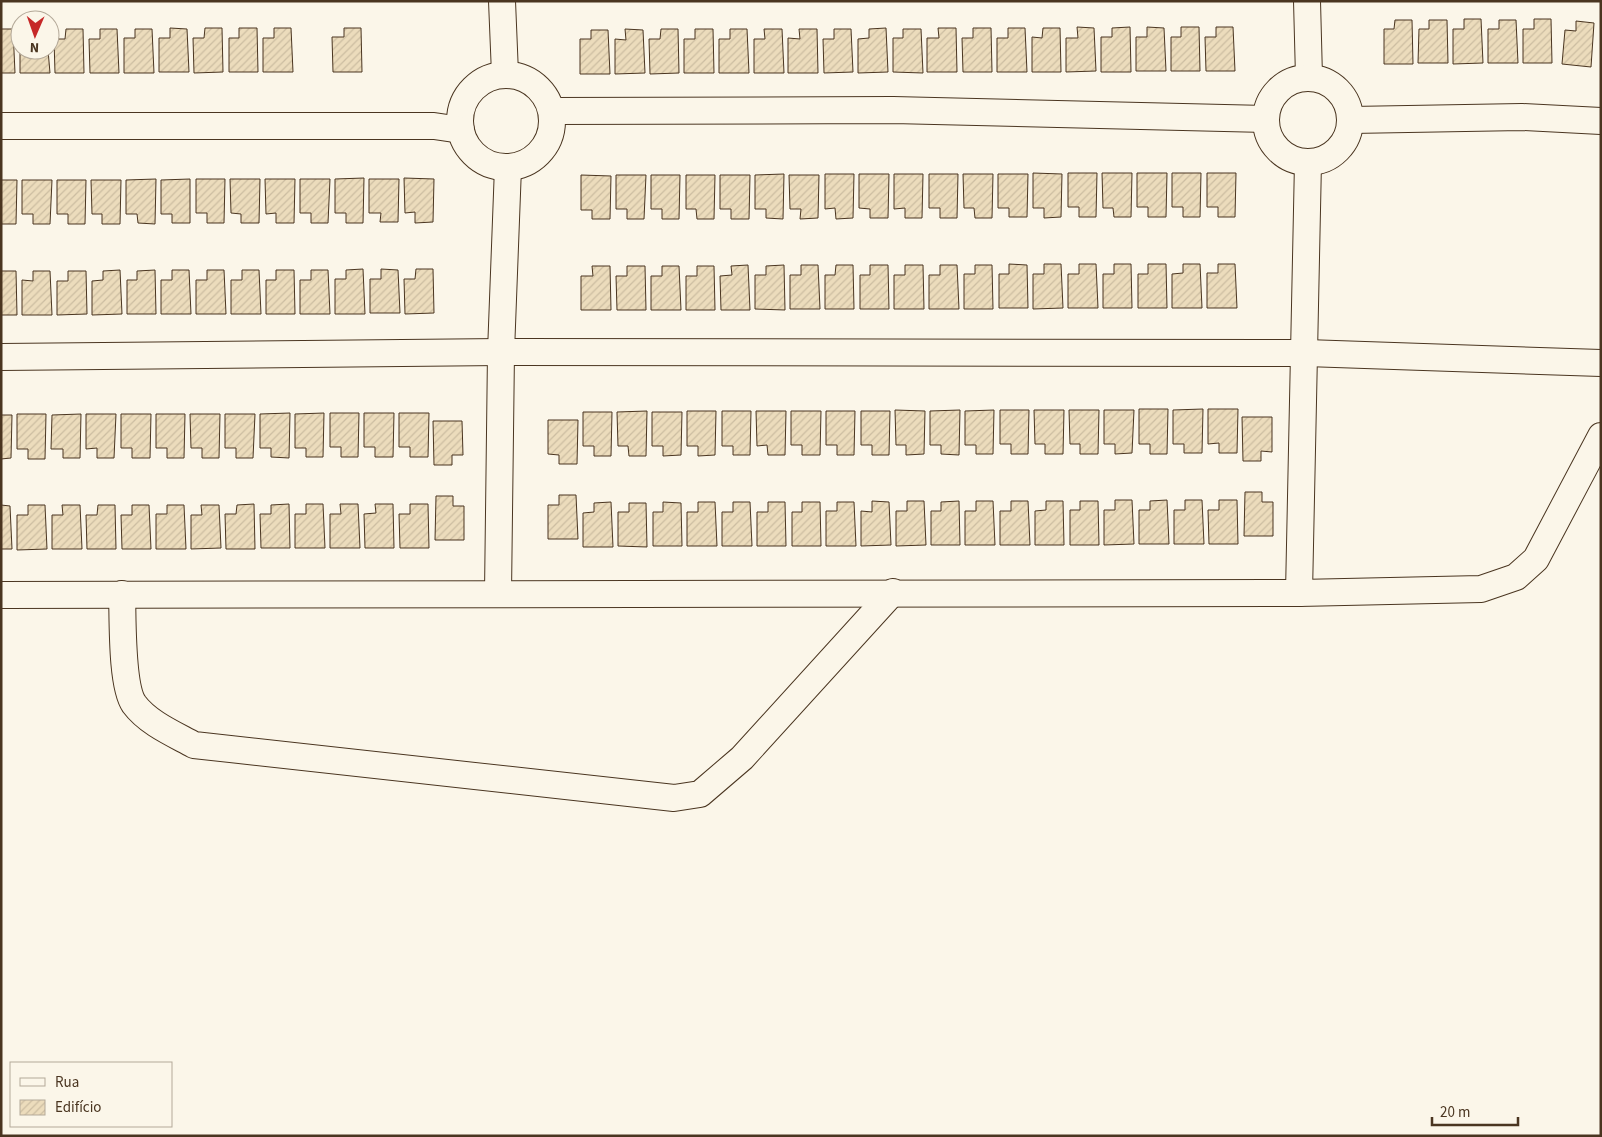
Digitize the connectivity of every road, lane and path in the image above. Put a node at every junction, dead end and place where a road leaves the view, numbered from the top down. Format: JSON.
{"nodes":[{"id":1,"x":502,"y":1,"type":"edge"},
{"id":2,"x":1307,"y":1,"type":"edge"},
{"id":3,"x":505,"y":74,"type":"junction"},
{"id":4,"x":1309,"y":77,"type":"junction"},
{"id":5,"x":552,"y":111,"type":"junction"},
{"id":6,"x":1266,"y":119,"type":"junction"},
{"id":7,"x":1351,"y":120,"type":"junction"},
{"id":8,"x":1601,"y":121,"type":"edge"},
{"id":9,"x":1,"y":126,"type":"edge"},
{"id":10,"x":461,"y":130,"type":"junction"},
{"id":11,"x":1308,"y":162,"type":"junction"},
{"id":12,"x":508,"y":167,"type":"junction"},
{"id":13,"x":501,"y":352,"type":"junction"},
{"id":14,"x":1306,"y":353,"type":"junction"},
{"id":15,"x":1,"y":357,"type":"edge"},
{"id":16,"x":1601,"y":363,"type":"edge"},
{"id":17,"x":1601,"y":436,"type":"edge"},
{"id":18,"x":893,"y":592,"type":"junction"},
{"id":19,"x":498,"y":593,"type":"junction"},
{"id":20,"x":1299,"y":593,"type":"junction"},
{"id":21,"x":122,"y":594,"type":"junction"},
{"id":22,"x":1,"y":595,"type":"edge"}],
"edges":[{"from":1,"to":3,"type":"street"},
{"from":2,"to":4,"type":"street"},
{"from":3,"to":5,"type":"street"},
{"from":3,"to":10,"type":"street"},
{"from":4,"to":6,"type":"street"},
{"from":4,"to":7,"type":"street"},
{"from":5,"to":6,"type":"street"},
{"from":5,"to":12,"type":"street"},
{"from":6,"to":11,"type":"street"},
{"from":7,"to":8,"type":"street"},
{"from":7,"to":11,"type":"street"},
{"from":9,"to":10,"type":"street"},
{"from":10,"to":12,"type":"street"},
{"from":11,"to":14,"type":"street"},
{"from":12,"to":13,"type":"street"},
{"from":13,"to":14,"type":"street"},
{"from":13,"to":15,"type":"street"},
{"from":13,"to":19,"type":"street"},
{"from":14,"to":16,"type":"street"},
{"from":14,"to":20,"type":"street"},
{"from":17,"to":20,"type":"street"},
{"from":18,"to":19,"type":"street"},
{"from":18,"to":20,"type":"street"},
{"from":18,"to":21,"type":"street"},
{"from":19,"to":21,"type":"street"},
{"from":21,"to":22,"type":"street"}]}
